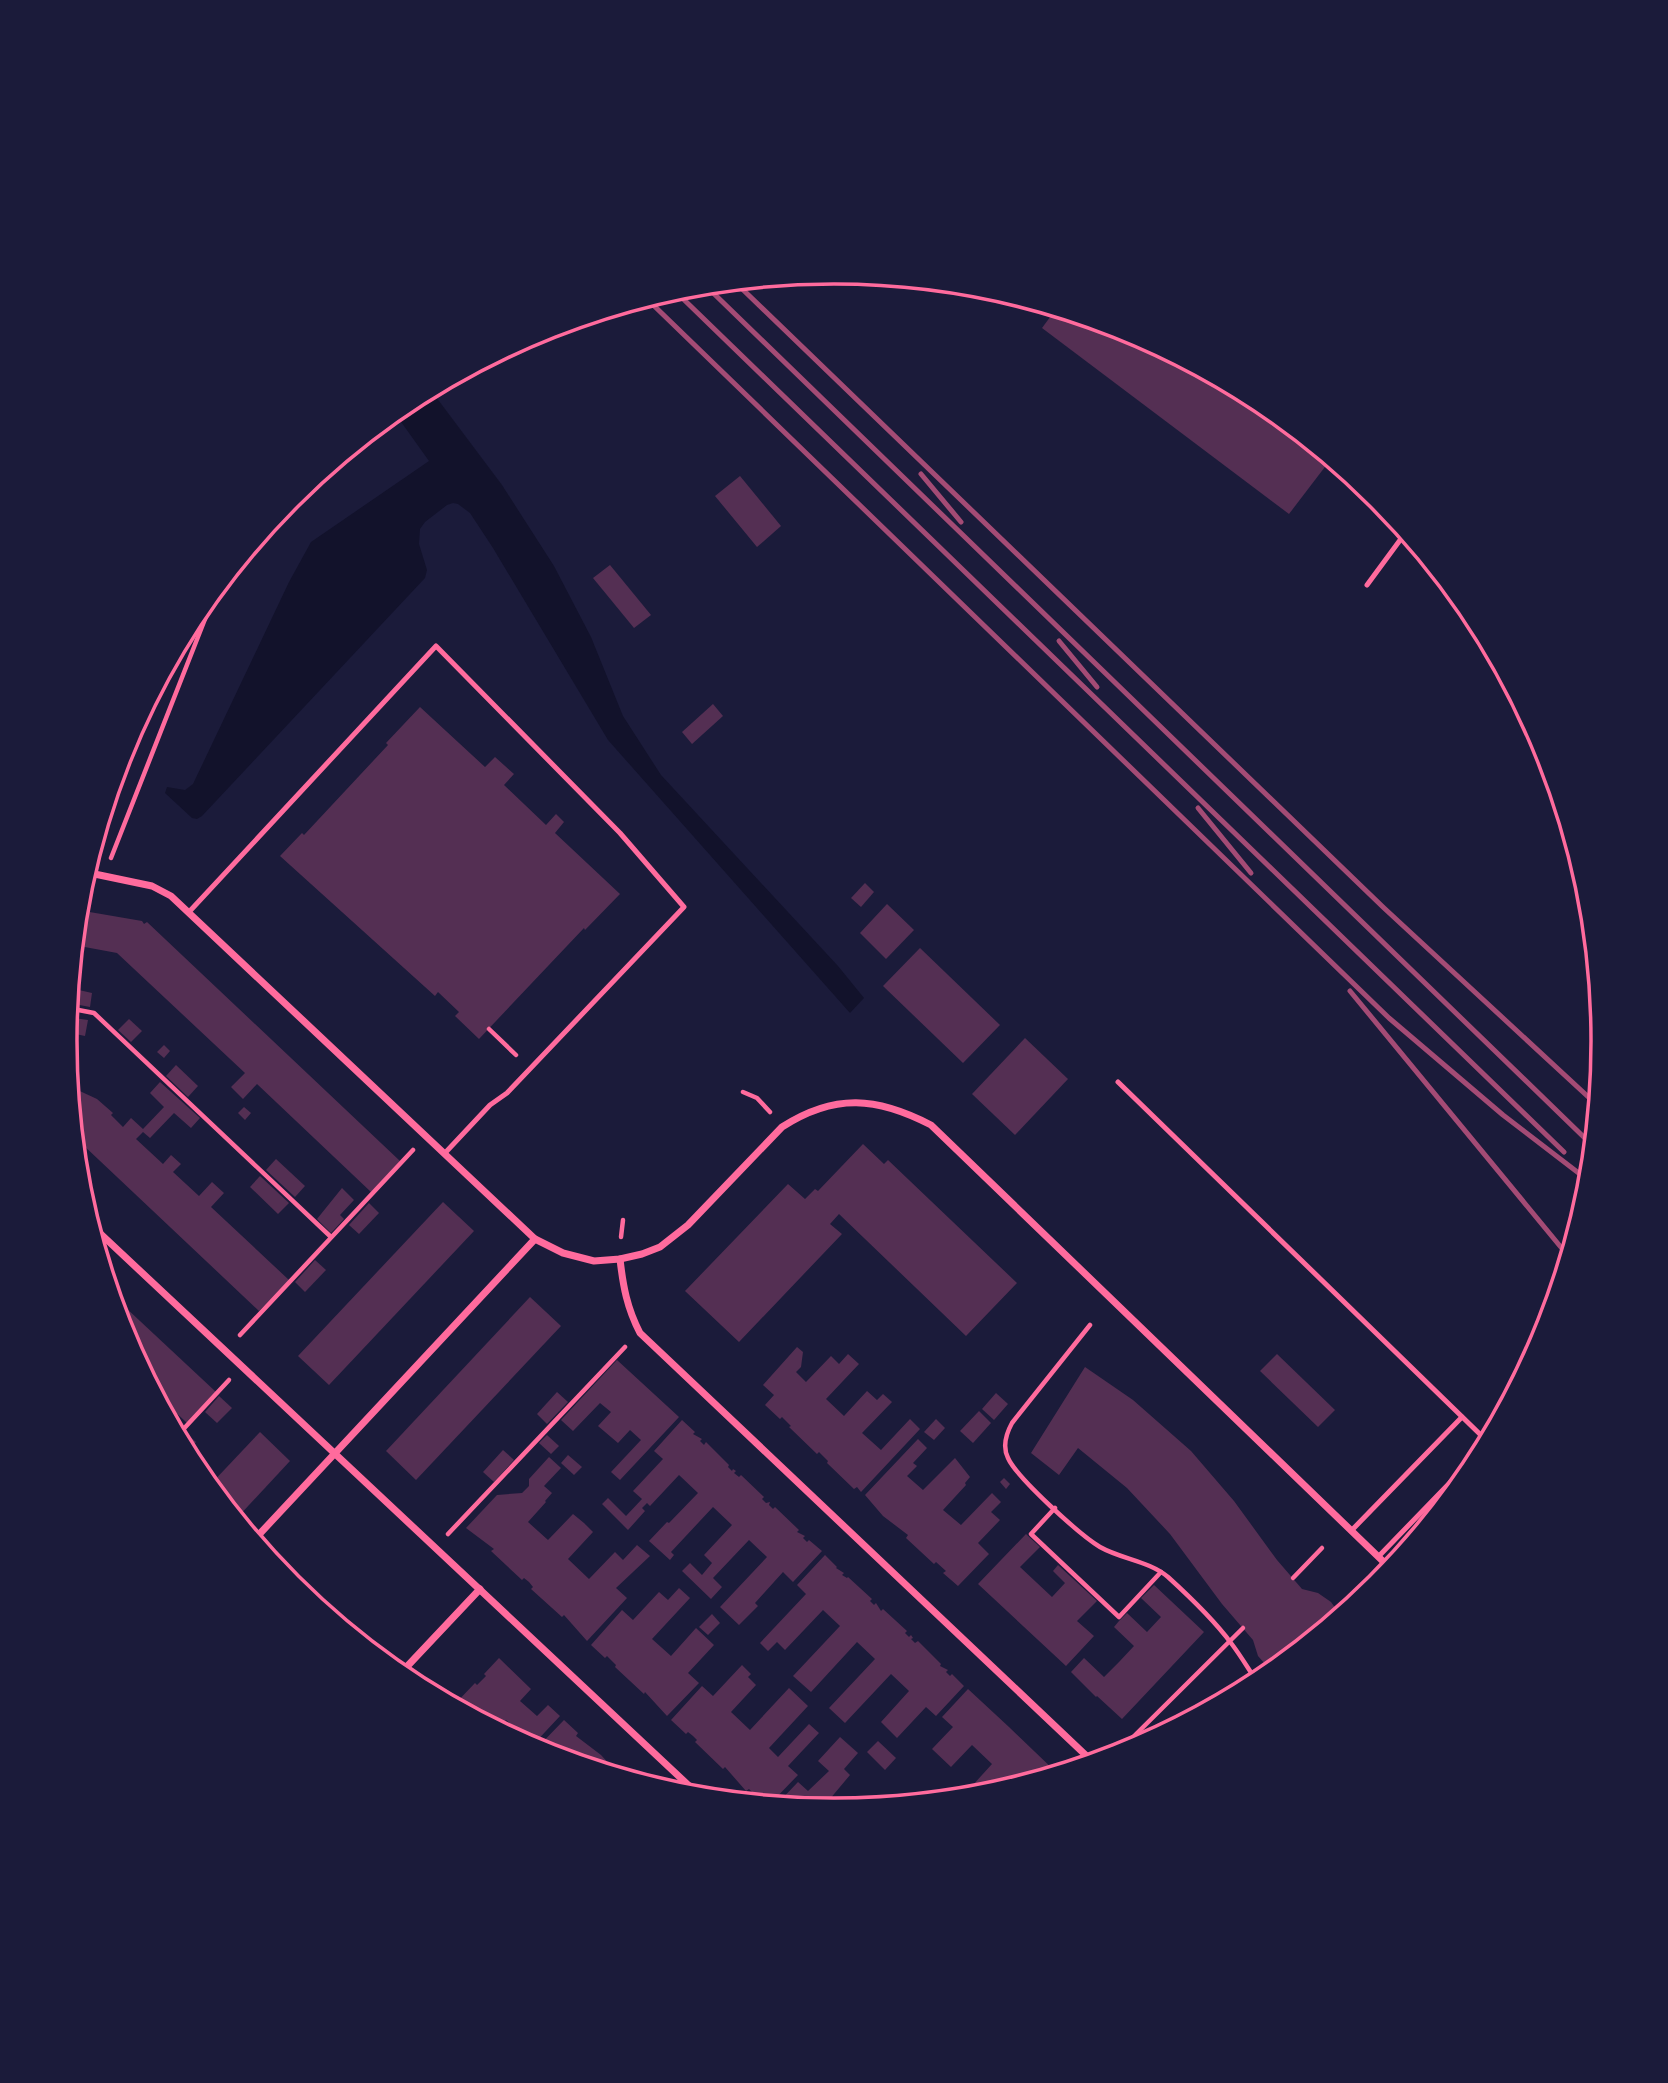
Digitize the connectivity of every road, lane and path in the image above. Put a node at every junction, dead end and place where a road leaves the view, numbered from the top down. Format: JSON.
{"nodes":[{"id":1,"x":1401,"y":539,"type":"edge"},
{"id":2,"x":1367,"y":585,"type":"dead end"},
{"id":3,"x":203,"y":624,"type":"edge"},
{"id":4,"x":97,"y":874,"type":"edge"},
{"id":5,"x":104,"y":875,"type":"junction"},
{"id":6,"x":189,"y":912,"type":"junction"},
{"id":7,"x":78,"y":1010,"type":"edge"},
{"id":8,"x":489,"y":1029,"type":"dead end"},
{"id":9,"x":531,"y":1068,"type":"junction"},
{"id":10,"x":1118,"y":1082,"type":"dead end"},
{"id":11,"x":743,"y":1092,"type":"dead end"},
{"id":12,"x":782,"y":1127,"type":"junction"},
{"id":13,"x":426,"y":1136,"type":"junction"},
{"id":14,"x":444,"y":1153,"type":"junction"},
{"id":15,"x":103,"y":1236,"type":"edge"},
{"id":16,"x":331,"y":1237,"type":"junction"},
{"id":17,"x":535,"y":1239,"type":"junction"},
{"id":18,"x":620,"y":1259,"type":"junction"},
{"id":19,"x":1090,"y":1325,"type":"dead end"},
{"id":20,"x":640,"y":1333,"type":"junction"},
{"id":21,"x":225,"y":1351,"type":"junction"},
{"id":22,"x":242,"y":1367,"type":"junction"},
{"id":23,"x":1462,"y":1417,"type":"junction"},
{"id":24,"x":184,"y":1429,"type":"edge"},
{"id":25,"x":1480,"y":1435,"type":"edge"},
{"id":26,"x":334,"y":1455,"type":"junction"},
{"id":27,"x":1445,"y":1488,"type":"edge"},
{"id":28,"x":1055,"y":1508,"type":"junction"},
{"id":29,"x":1352,"y":1531,"type":"junction"},
{"id":30,"x":259,"y":1534,"type":"edge"},
{"id":31,"x":436,"y":1548,"type":"junction"},
{"id":32,"x":1322,"y":1548,"type":"dead end"},
{"id":33,"x":1378,"y":1557,"type":"junction"},
{"id":34,"x":1383,"y":1562,"type":"edge"},
{"id":35,"x":1161,"y":1572,"type":"junction"},
{"id":36,"x":1293,"y":1578,"type":"dead end"},
{"id":37,"x":480,"y":1589,"type":"junction"},
{"id":38,"x":1243,"y":1628,"type":"dead end"},
{"id":39,"x":1231,"y":1642,"type":"junction"},
{"id":40,"x":407,"y":1667,"type":"edge"},
{"id":41,"x":1251,"y":1673,"type":"edge"},
{"id":42,"x":1134,"y":1736,"type":"edge"},
{"id":43,"x":1085,"y":1755,"type":"edge"},
{"id":44,"x":687,"y":1784,"type":"edge"}],
"edges":[{"from":1,"to":2,"type":"lane"},
{"from":3,"to":5,"type":"path"},
{"from":4,"to":5,"type":"street"},
{"from":5,"to":6,"type":"street"},
{"from":6,"to":9,"type":"lane"},
{"from":6,"to":13,"type":"street"},
{"from":7,"to":16,"type":"path"},
{"from":8,"to":9,"type":"path"},
{"from":9,"to":14,"type":"lane"},
{"from":10,"to":23,"type":"lane"},
{"from":11,"to":12,"type":"path"},
{"from":12,"to":18,"type":"street"},
{"from":12,"to":29,"type":"street"},
{"from":13,"to":14,"type":"street"},
{"from":13,"to":16,"type":"path"},
{"from":14,"to":17,"type":"street"},
{"from":15,"to":21,"type":"street"},
{"from":16,"to":21,"type":"path"},
{"from":17,"to":18,"type":"street"},
{"from":17,"to":26,"type":"street"},
{"from":18,"to":20,"type":"street"},
{"from":19,"to":28,"type":"path"},
{"from":20,"to":31,"type":"path"},
{"from":20,"to":43,"type":"street"},
{"from":21,"to":22,"type":"street"},
{"from":22,"to":24,"type":"path"},
{"from":22,"to":26,"type":"street"},
{"from":23,"to":25,"type":"lane"},
{"from":23,"to":29,"type":"lane"},
{"from":26,"to":30,"type":"street"},
{"from":26,"to":31,"type":"street"},
{"from":27,"to":33,"type":"lane"},
{"from":28,"to":35,"type":"path"},
{"from":28,"to":35,"type":"path"},
{"from":29,"to":33,"type":"street"},
{"from":31,"to":37,"type":"street"},
{"from":32,"to":36,"type":"path"},
{"from":33,"to":34,"type":"street"},
{"from":35,"to":39,"type":"path"},
{"from":37,"to":40,"type":"street"},
{"from":37,"to":44,"type":"street"},
{"from":38,"to":39,"type":"path"},
{"from":39,"to":41,"type":"path"},
{"from":39,"to":42,"type":"path"}]}
